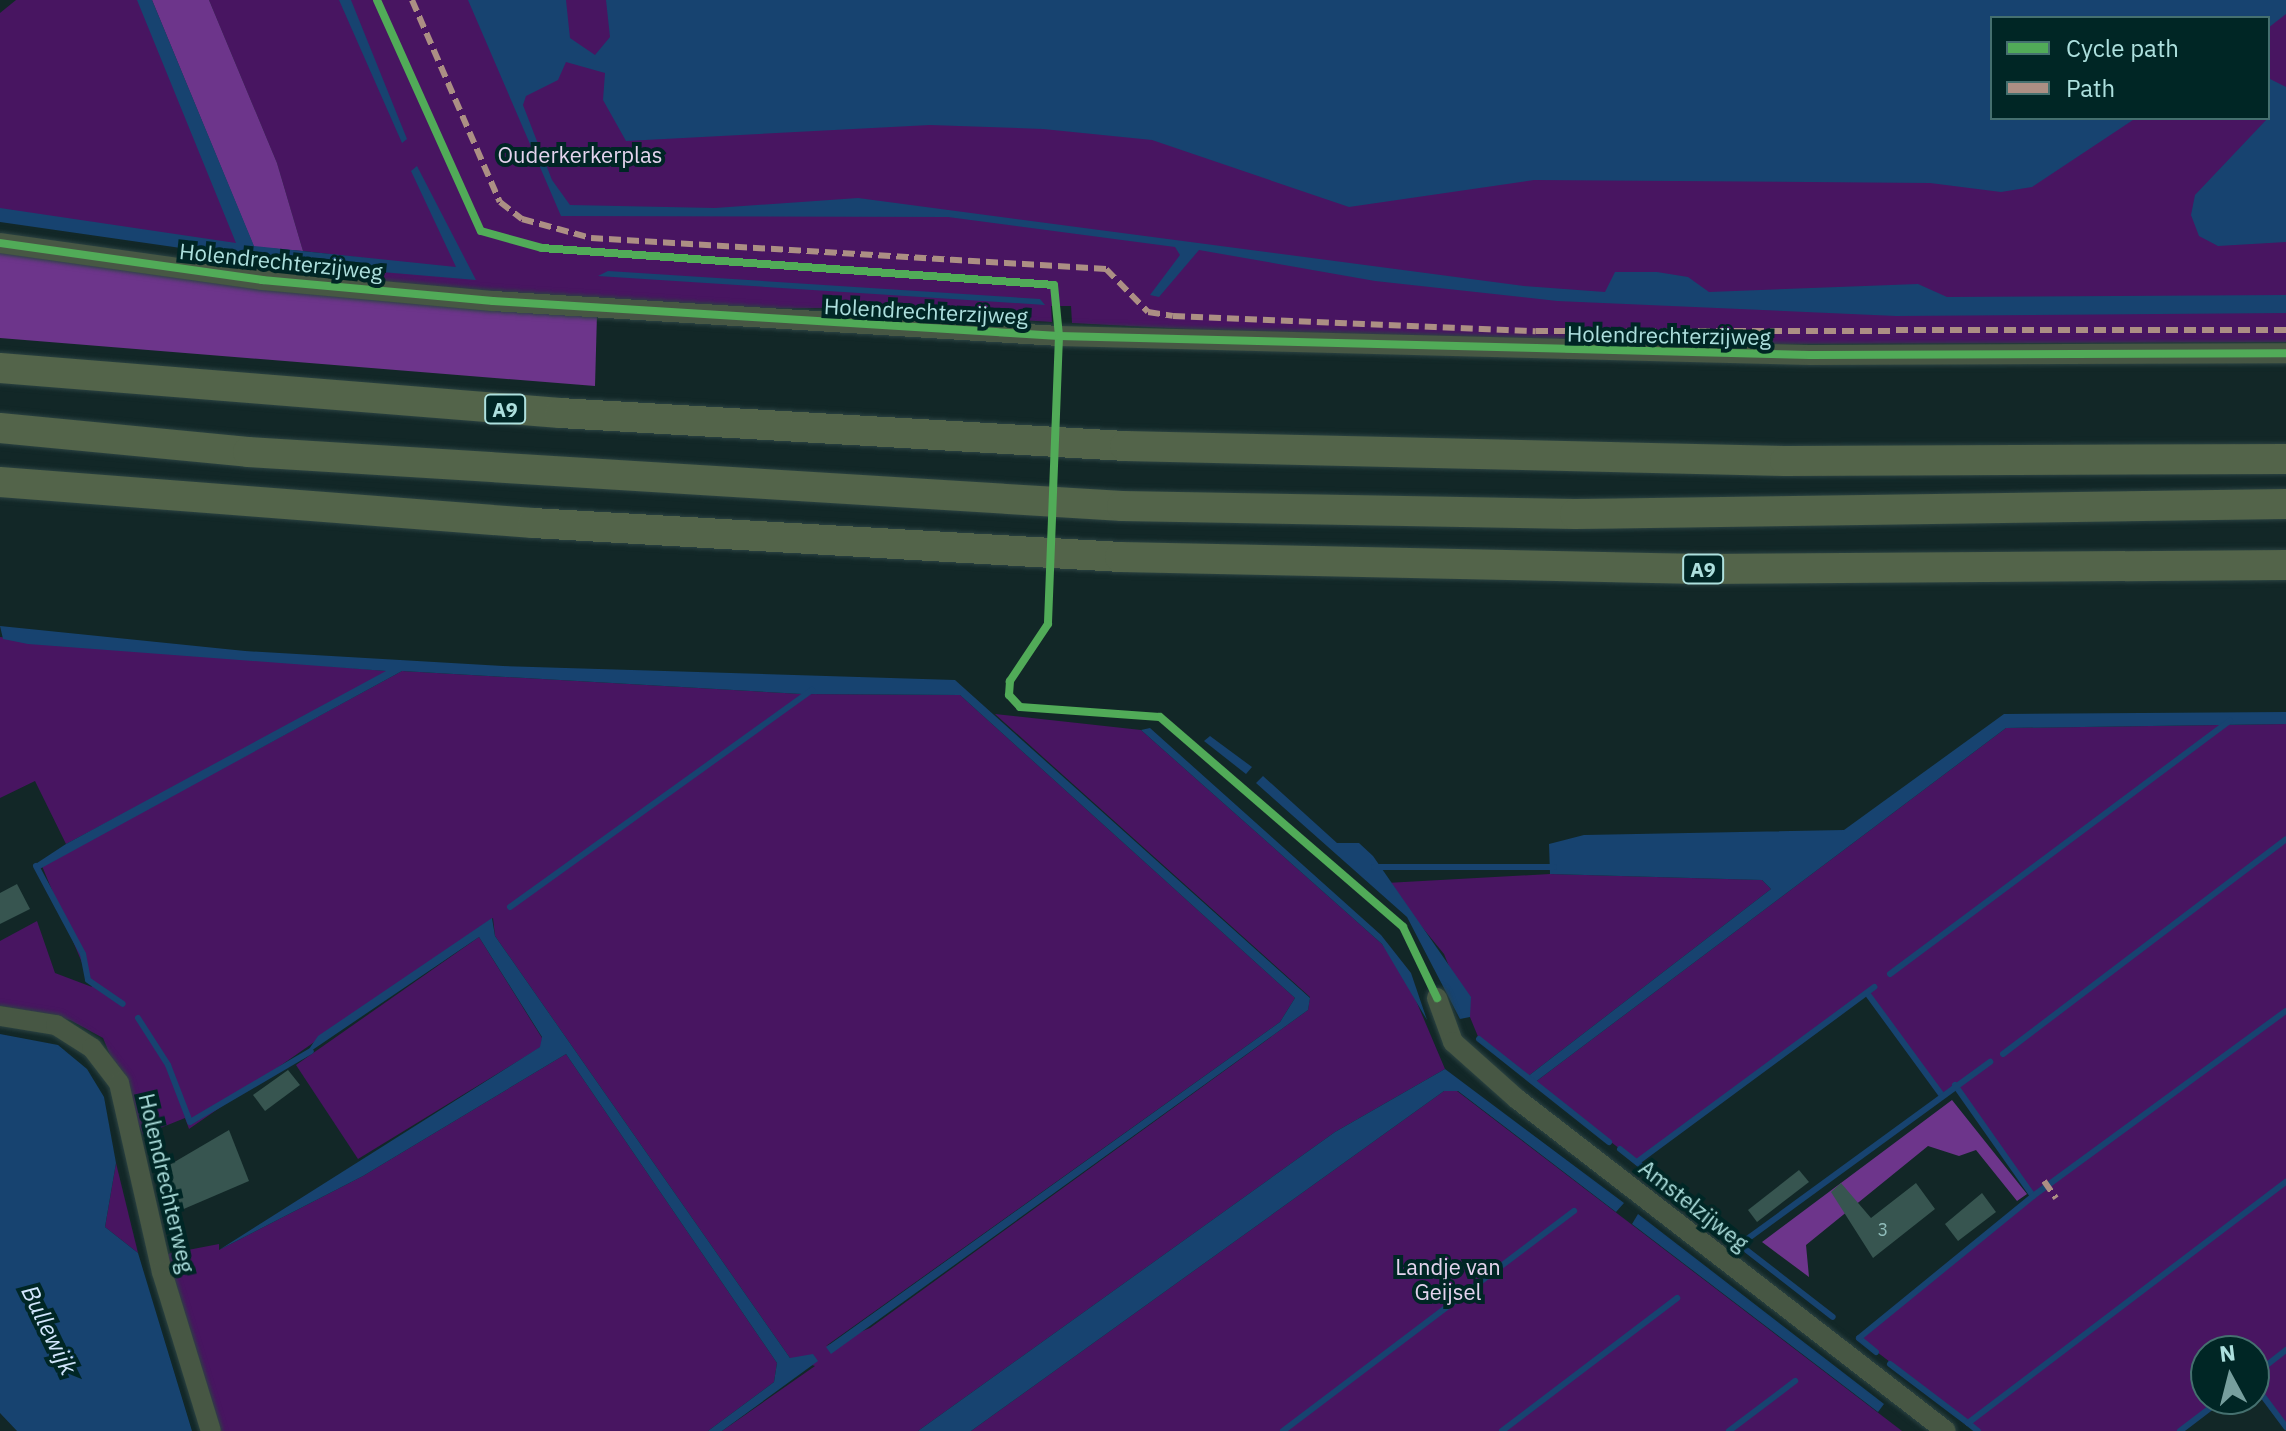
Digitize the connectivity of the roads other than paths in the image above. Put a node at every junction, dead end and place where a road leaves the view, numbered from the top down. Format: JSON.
{"nodes":[{"id":1,"x":0,"y":243,"type":"edge"},
{"id":2,"x":2286,"y":353,"type":"edge"},
{"id":3,"x":0,"y":368,"type":"edge"},
{"id":4,"x":0,"y":428,"type":"edge"},
{"id":5,"x":2281,"y":458,"type":"edge"},
{"id":6,"x":0,"y":482,"type":"edge"},
{"id":7,"x":2286,"y":504,"type":"edge"},
{"id":8,"x":2286,"y":565,"type":"edge"},
{"id":9,"x":1437,"y":998,"type":"dead end"},
{"id":10,"x":0,"y":1016,"type":"edge"},
{"id":11,"x":211,"y":1431,"type":"edge"},
{"id":12,"x":1946,"y":1431,"type":"edge"}],
"edges":[{"from":1,"to":2,"type":"street","name":"Holendrechterzijweg"},
{"from":3,"to":5,"type":"highway","number":"A9"},
{"from":4,"to":7,"type":"highway"},
{"from":6,"to":8,"type":"highway","number":"A9"},
{"from":9,"to":12,"type":"street","name":"Amstelzijweg"},
{"from":10,"to":11,"type":"street","name":"Holendrechterweg"}]}
